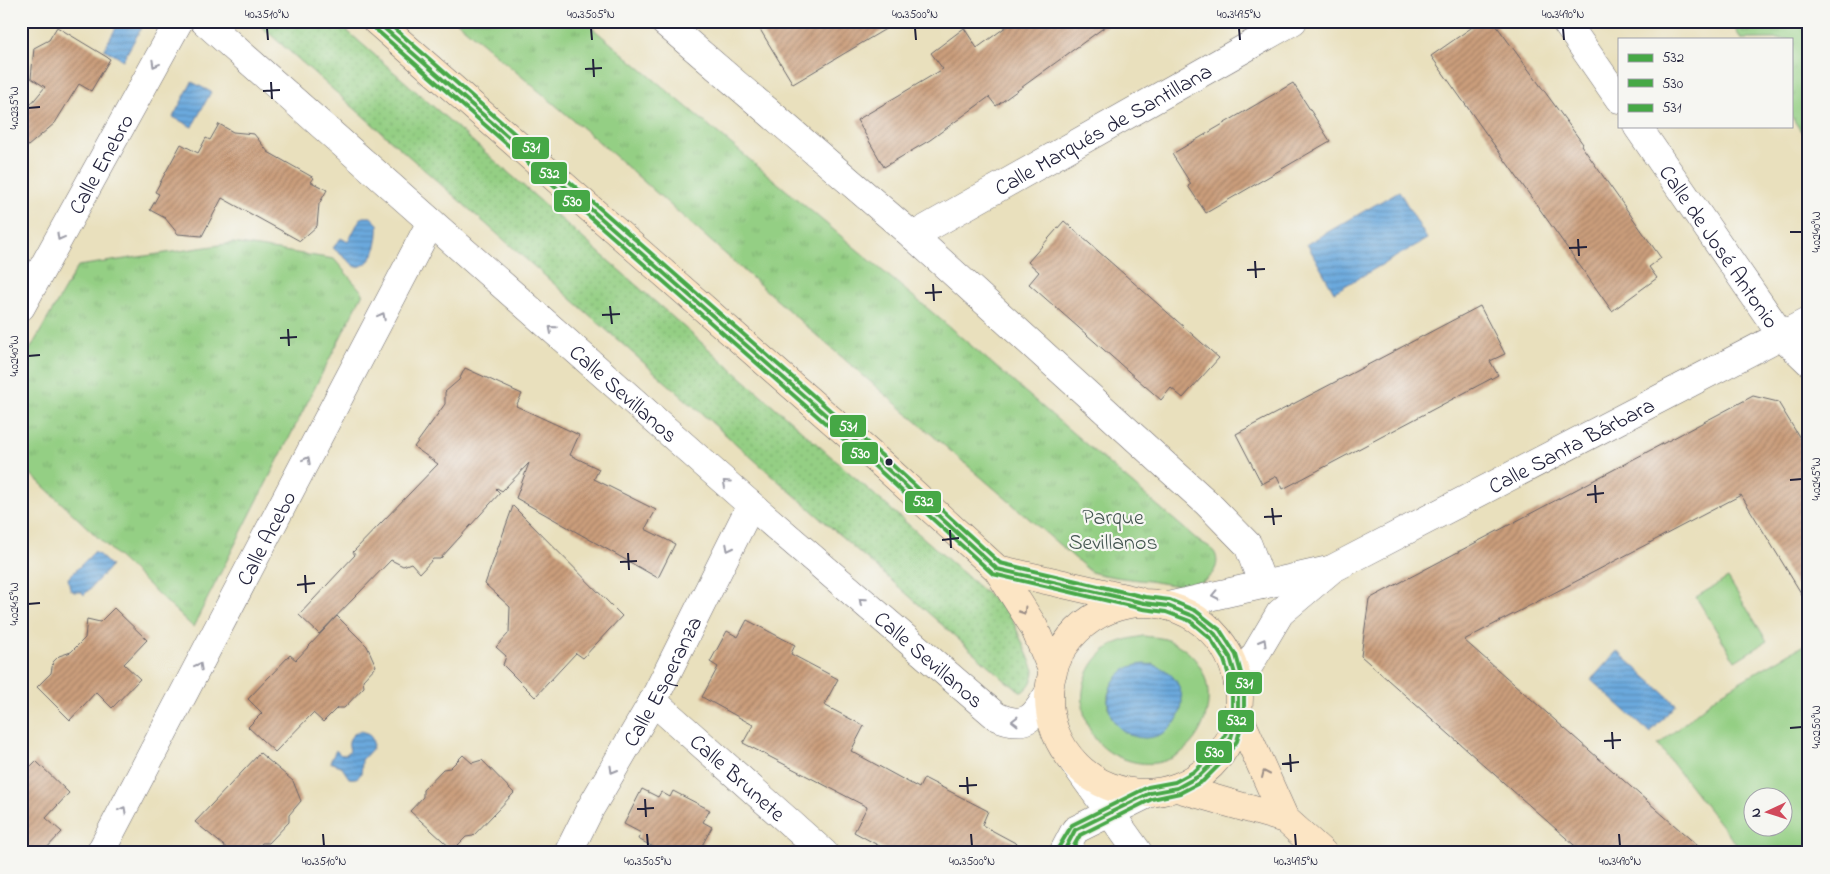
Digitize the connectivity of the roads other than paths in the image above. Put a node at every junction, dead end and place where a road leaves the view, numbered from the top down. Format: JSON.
{"nodes":[{"id":1,"x":179,"y":21,"type":"edge"},
{"id":2,"x":204,"y":21,"type":"edge"},
{"id":3,"x":376,"y":21,"type":"edge"},
{"id":4,"x":663,"y":21,"type":"edge"},
{"id":5,"x":1293,"y":21,"type":"edge"},
{"id":6,"x":1565,"y":21,"type":"edge"},
{"id":7,"x":1618,"y":98,"type":"edge"},
{"id":8,"x":1638,"y":128,"type":"edge"},
{"id":9,"x":431,"y":222,"type":"junction"},
{"id":10,"x":913,"y":236,"type":"junction"},
{"id":11,"x":21,"y":307,"type":"edge"},
{"id":12,"x":1809,"y":321,"type":"edge"},
{"id":13,"x":1782,"y":336,"type":"junction"},
{"id":14,"x":1809,"y":362,"type":"edge"},
{"id":15,"x":751,"y":505,"type":"junction"},
{"id":16,"x":998,"y":569,"type":"junction"},
{"id":17,"x":1332,"y":569,"type":"junction"},
{"id":18,"x":1263,"y":585,"type":"junction"},
{"id":19,"x":1156,"y":604,"type":"junction"},
{"id":20,"x":1051,"y":682,"type":"junction"},
{"id":21,"x":1238,"y":684,"type":"junction"},
{"id":22,"x":653,"y":701,"type":"junction"},
{"id":23,"x":1238,"y":714,"type":"junction"},
{"id":24,"x":1072,"y":760,"type":"junction"},
{"id":25,"x":1177,"y":788,"type":"junction"},
{"id":26,"x":1150,"y":793,"type":"junction"},
{"id":27,"x":1110,"y":813,"type":"junction"},
{"id":28,"x":1285,"y":819,"type":"junction"},
{"id":29,"x":1069,"y":842,"type":"edge"},
{"id":30,"x":1139,"y":852,"type":"edge"},
{"id":31,"x":100,"y":853,"type":"edge"},
{"id":32,"x":568,"y":853,"type":"edge"},
{"id":33,"x":824,"y":853,"type":"edge"},
{"id":34,"x":1323,"y":853,"type":"edge"}],
"edges":[{"from":1,"to":11,"type":"street","name":"Calle Enebro","one_way":true},
{"from":2,"to":9,"type":"street","name":"Calle Sevillanos"},
{"from":3,"to":16,"type":"main road"},
{"from":4,"to":10,"type":"street"},
{"from":5,"to":10,"type":"street","name":"Calle Marqués de Santillana"},
{"from":6,"to":7,"type":"street"},
{"from":8,"to":13,"type":"street","name":"Calle de José Antonio"},
{"from":15,"to":9,"type":"street","name":"Calle Sevillanos","one_way":true},
{"from":31,"to":9,"type":"street","name":"Calle Acebo","one_way":true},
{"from":10,"to":18,"type":"street"},
{"from":12,"to":13,"type":"street","name":"Calle Santa Bárbara"},
{"from":13,"to":14,"type":"street","name":"Calle de José Antonio"},
{"from":13,"to":17,"type":"street","name":"Calle Santa Bárbara"},
{"from":20,"to":15,"type":"street","name":"Calle Sevillanos","one_way":true},
{"from":15,"to":22,"type":"street","name":"Calle Esperanza","one_way":true},
{"from":16,"to":19,"type":"main road"},
{"from":16,"to":20,"type":"main road","one_way":true},
{"from":17,"to":18,"type":"street","name":"Calle Santa Bárbara"},
{"from":21,"to":17,"type":"street","name":"Calle Santa Bárbara","one_way":true},
{"from":18,"to":19,"type":"street","name":"Calle Santa Bárbara","one_way":true},
{"from":19,"to":20,"type":"main road"},
{"from":19,"to":21,"type":"main road"},
{"from":20,"to":24,"type":"main road"},
{"from":21,"to":23,"type":"main road"},
{"from":22,"to":32,"type":"street","name":"Calle Esperanza","one_way":true},
{"from":22,"to":33,"type":"street","name":"Calle Brunete"},
{"from":23,"to":25,"type":"main road"},
{"from":28,"to":23,"type":"main road","one_way":true},
{"from":24,"to":26,"type":"main road"},
{"from":24,"to":27,"type":"street"},
{"from":25,"to":26,"type":"main road"},
{"from":25,"to":28,"type":"main road"},
{"from":26,"to":27,"type":"street"},
{"from":27,"to":29,"type":"street"},
{"from":27,"to":30,"type":"street"},
{"from":28,"to":34,"type":"main road"},
{"from":29,"to":30,"type":"street"}]}
